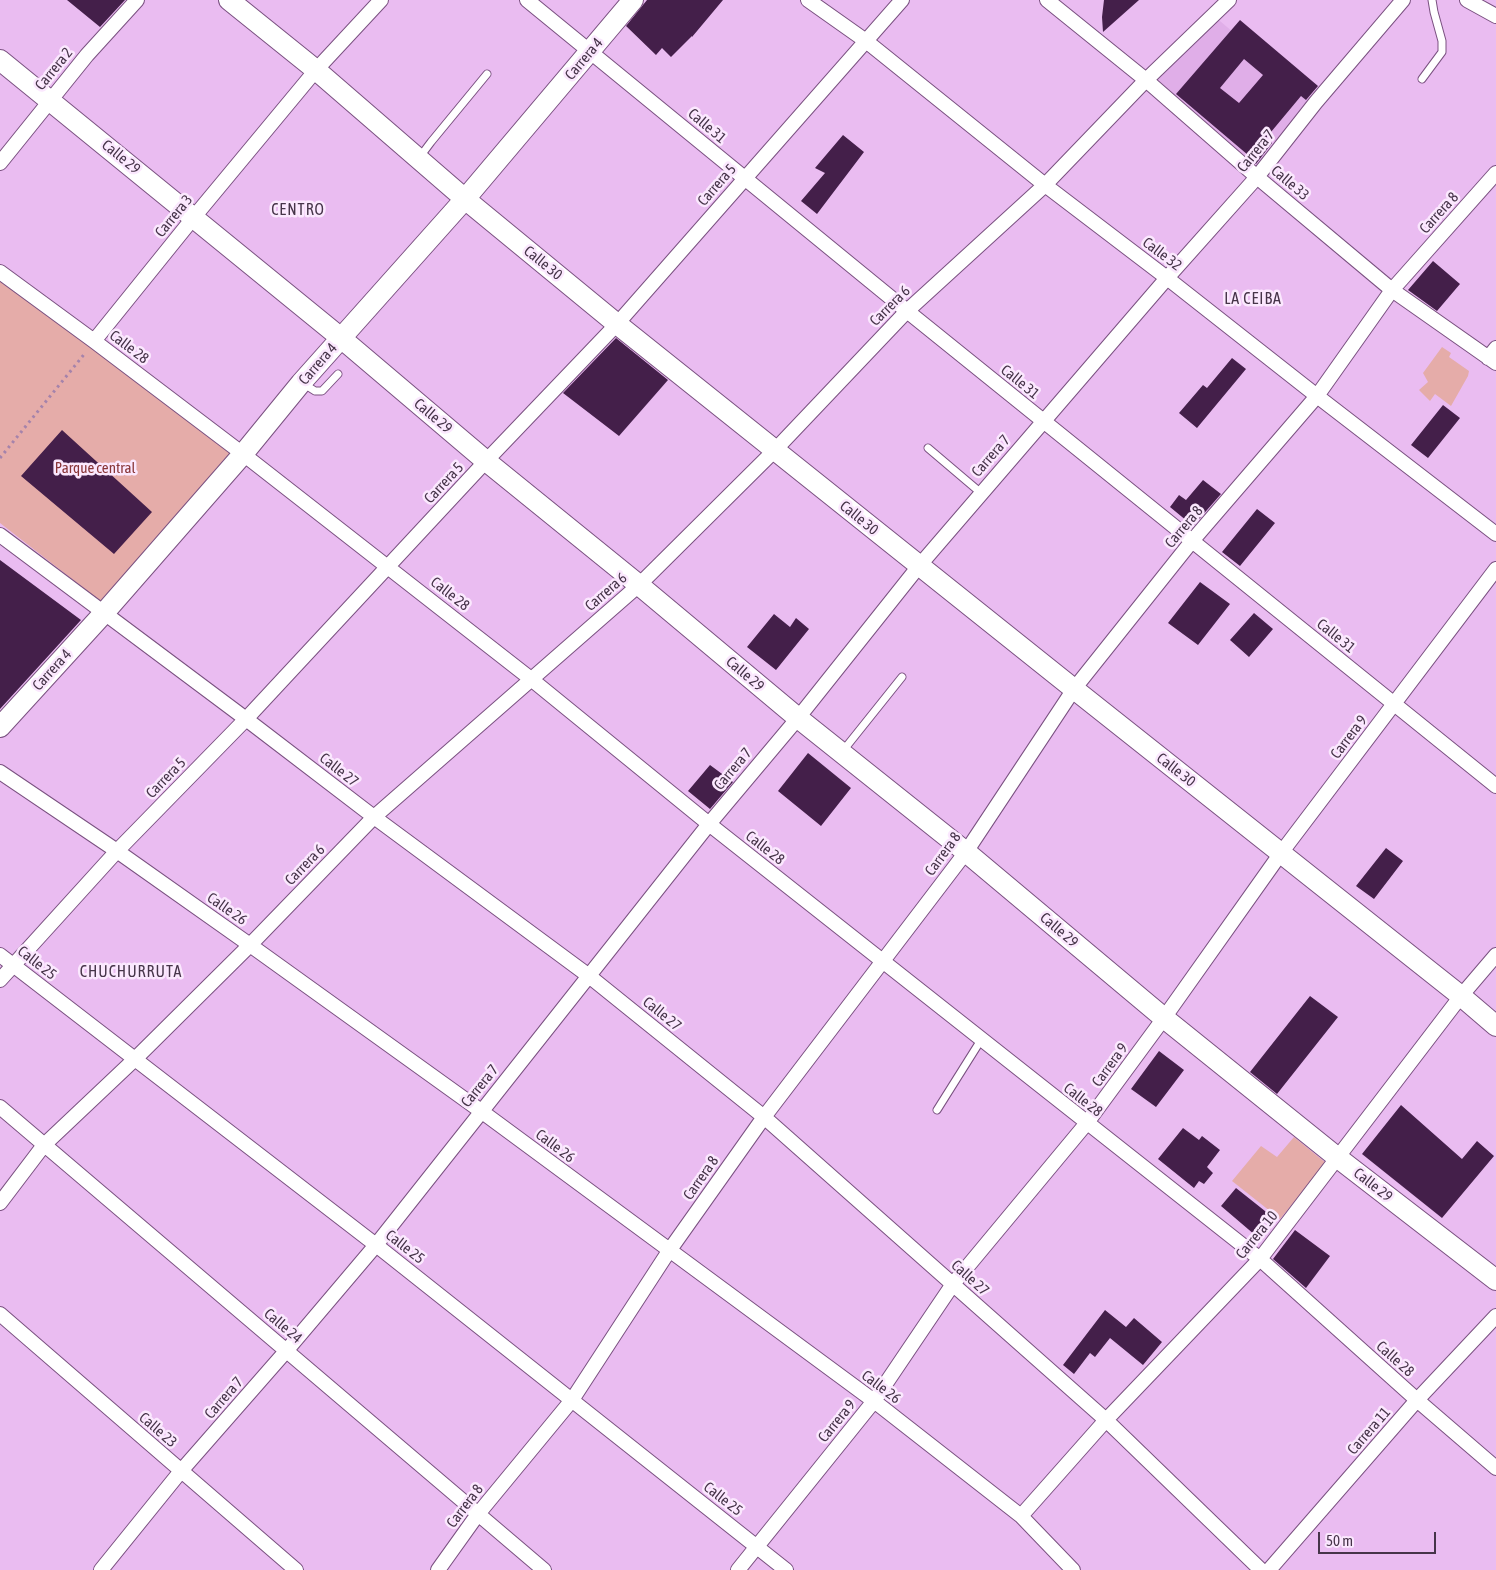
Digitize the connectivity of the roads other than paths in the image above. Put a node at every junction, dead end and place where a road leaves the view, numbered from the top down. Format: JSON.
{"nodes":[{"id":1,"x":137,"y":0,"type":"edge"},
{"id":2,"x":229,"y":0,"type":"edge"},
{"id":3,"x":381,"y":0,"type":"edge"},
{"id":4,"x":527,"y":0,"type":"edge"},
{"id":5,"x":633,"y":0,"type":"edge"},
{"id":6,"x":808,"y":0,"type":"edge"},
{"id":7,"x":902,"y":0,"type":"edge"},
{"id":8,"x":1047,"y":0,"type":"edge"},
{"id":9,"x":1230,"y":0,"type":"edge"},
{"id":10,"x":1403,"y":0,"type":"edge"},
{"id":11,"x":1432,"y":0,"type":"edge"},
{"id":12,"x":1467,"y":0,"type":"edge"},
{"id":13,"x":1496,"y":16,"type":"edge"},
{"id":14,"x":866,"y":42,"type":"junction"},
{"id":15,"x":591,"y":52,"type":"junction"},
{"id":16,"x":0,"y":60,"type":"edge"},
{"id":17,"x":316,"y":70,"type":"junction"},
{"id":18,"x":487,"y":74,"type":"dead end"},
{"id":19,"x":1422,"y":79,"type":"dead end"},
{"id":20,"x":1146,"y":80,"type":"junction"},
{"id":21,"x":50,"y":100,"type":"junction"},
{"id":22,"x":419,"y":158,"type":"junction"},
{"id":23,"x":0,"y":163,"type":"edge"},
{"id":24,"x":1496,"y":174,"type":"edge"},
{"id":25,"x":1257,"y":177,"type":"junction"},
{"id":26,"x":745,"y":179,"type":"junction"},
{"id":27,"x":1045,"y":185,"type":"junction"},
{"id":28,"x":465,"y":199,"type":"junction"},
{"id":29,"x":194,"y":217,"type":"junction"},
{"id":30,"x":0,"y":272,"type":"edge"},
{"id":31,"x":1167,"y":278,"type":"junction"},
{"id":32,"x":1392,"y":290,"type":"junction"},
{"id":33,"x":906,"y":311,"type":"junction"},
{"id":34,"x":617,"y":324,"type":"junction"},
{"id":35,"x":341,"y":338,"type":"junction"},
{"id":36,"x":94,"y":341,"type":"junction"},
{"id":37,"x":1493,"y":356,"type":"edge"},
{"id":38,"x":338,"y":374,"type":"dead end"},
{"id":39,"x":301,"y":383,"type":"junction"},
{"id":40,"x":1317,"y":396,"type":"junction"},
{"id":41,"x":1043,"y":421,"type":"junction"},
{"id":42,"x":928,"y":448,"type":"dead end"},
{"id":43,"x":774,"y":450,"type":"junction"},
{"id":44,"x":243,"y":454,"type":"junction"},
{"id":45,"x":486,"y":461,"type":"junction"},
{"id":46,"x":981,"y":493,"type":"junction"},
{"id":47,"x":1496,"y":534,"type":"edge"},
{"id":48,"x":0,"y":535,"type":"edge"},
{"id":49,"x":1192,"y":541,"type":"junction"},
{"id":50,"x":388,"y":566,"type":"junction"},
{"id":51,"x":919,"y":566,"type":"junction"},
{"id":52,"x":1496,"y":569,"type":"edge"},
{"id":53,"x":639,"y":585,"type":"junction"},
{"id":54,"x":104,"y":613,"type":"junction"},
{"id":55,"x":902,"y":677,"type":"dead end"},
{"id":56,"x":532,"y":679,"type":"junction"},
{"id":57,"x":1074,"y":690,"type":"junction"},
{"id":58,"x":1394,"y":704,"type":"junction"},
{"id":59,"x":798,"y":718,"type":"junction"},
{"id":60,"x":246,"y":719,"type":"junction"},
{"id":61,"x":0,"y":727,"type":"edge"},
{"id":62,"x":842,"y":752,"type":"junction"},
{"id":63,"x":0,"y":772,"type":"edge"},
{"id":64,"x":1496,"y":786,"type":"edge"},
{"id":65,"x":374,"y":818,"type":"junction"},
{"id":66,"x":708,"y":824,"type":"junction"},
{"id":67,"x":117,"y":851,"type":"junction"},
{"id":68,"x":966,"y":852,"type":"junction"},
{"id":69,"x":1281,"y":853,"type":"junction"},
{"id":70,"x":250,"y":945,"type":"junction"},
{"id":71,"x":1496,"y":955,"type":"edge"},
{"id":72,"x":0,"y":956,"type":"edge"},
{"id":73,"x":883,"y":960,"type":"junction"},
{"id":74,"x":14,"y":966,"type":"junction"},
{"id":75,"x":589,"y":976,"type":"junction"},
{"id":76,"x":0,"y":980,"type":"edge"},
{"id":77,"x":1461,"y":996,"type":"junction"},
{"id":78,"x":1164,"y":1018,"type":"junction"},
{"id":79,"x":1496,"y":1026,"type":"edge"},
{"id":80,"x":981,"y":1040,"type":"junction"},
{"id":81,"x":135,"y":1059,"type":"junction"},
{"id":82,"x":0,"y":1107,"type":"edge"},
{"id":83,"x":937,"y":1110,"type":"dead end"},
{"id":84,"x":481,"y":1111,"type":"junction"},
{"id":85,"x":764,"y":1117,"type":"junction"},
{"id":86,"x":1086,"y":1124,"type":"junction"},
{"id":87,"x":44,"y":1145,"type":"junction"},
{"id":88,"x":1338,"y":1158,"type":"junction"},
{"id":89,"x":0,"y":1204,"type":"edge"},
{"id":90,"x":376,"y":1245,"type":"junction"},
{"id":91,"x":669,"y":1251,"type":"junction"},
{"id":92,"x":1260,"y":1260,"type":"junction"},
{"id":93,"x":1496,"y":1280,"type":"edge"},
{"id":94,"x":953,"y":1284,"type":"junction"},
{"id":95,"x":0,"y":1314,"type":"edge"},
{"id":96,"x":1496,"y":1316,"type":"edge"},
{"id":97,"x":287,"y":1350,"type":"junction"},
{"id":98,"x":572,"y":1400,"type":"junction"},
{"id":99,"x":1417,"y":1400,"type":"junction"},
{"id":100,"x":874,"y":1401,"type":"junction"},
{"id":101,"x":1106,"y":1420,"type":"junction"},
{"id":102,"x":1496,"y":1468,"type":"edge"},
{"id":103,"x":181,"y":1471,"type":"junction"},
{"id":104,"x":478,"y":1514,"type":"junction"},
{"id":105,"x":1021,"y":1516,"type":"junction"},
{"id":106,"x":757,"y":1547,"type":"junction"},
{"id":107,"x":101,"y":1570,"type":"edge"},
{"id":108,"x":296,"y":1570,"type":"edge"},
{"id":109,"x":438,"y":1570,"type":"edge"},
{"id":110,"x":544,"y":1570,"type":"edge"},
{"id":111,"x":738,"y":1570,"type":"edge"},
{"id":112,"x":786,"y":1570,"type":"edge"},
{"id":113,"x":1073,"y":1570,"type":"edge"},
{"id":114,"x":1261,"y":1570,"type":"edge"},
{"id":115,"x":1269,"y":1570,"type":"edge"}],
"edges":[{"from":1,"to":21,"type":"street","name":"Carrera 2"},
{"from":2,"to":17,"type":"street","name":"Calle 30"},
{"from":3,"to":17,"type":"street","name":"Carrera 3"},
{"from":4,"to":15,"type":"street","name":"Calle 31"},
{"from":5,"to":15,"type":"street","name":"Carrera 4"},
{"from":6,"to":14,"type":"street","name":"Calle 32"},
{"from":7,"to":14,"type":"street","name":"Carrera 5"},
{"from":8,"to":20,"type":"street","name":"Calle 33"},
{"from":9,"to":20,"type":"street","name":"Carrera 6"},
{"from":10,"to":25,"type":"street","name":"Carrera 7"},
{"from":11,"to":19,"type":"lane"},
{"from":12,"to":13,"type":"street"},
{"from":14,"to":26,"type":"street","name":"Carrera 5"},
{"from":14,"to":27,"type":"street","name":"Calle 32"},
{"from":15,"to":26,"type":"street","name":"Calle 31"},
{"from":15,"to":28,"type":"street","name":"Carrera 4"},
{"from":16,"to":21,"type":"street","name":"Calle 29"},
{"from":17,"to":22,"type":"street","name":"Calle 30"},
{"from":17,"to":29,"type":"street","name":"Carrera 3"},
{"from":18,"to":22,"type":"lane"},
{"from":20,"to":25,"type":"street","name":"Calle 33"},
{"from":20,"to":27,"type":"street","name":"Carrera 6"},
{"from":21,"to":23,"type":"street","name":"Carrera 2"},
{"from":21,"to":29,"type":"street","name":"Calle 29"},
{"from":22,"to":28,"type":"street","name":"Calle 30"},
{"from":24,"to":32,"type":"street","name":"Carrera 8"},
{"from":25,"to":31,"type":"street","name":"Carrera 7"},
{"from":25,"to":32,"type":"street","name":"Calle 33"},
{"from":26,"to":33,"type":"street","name":"Calle 31"},
{"from":26,"to":34,"type":"street","name":"Carrera 5"},
{"from":27,"to":31,"type":"street","name":"Calle 32"},
{"from":27,"to":33,"type":"street","name":"Carrera 6"},
{"from":28,"to":34,"type":"street","name":"Calle 30"},
{"from":28,"to":35,"type":"street","name":"Carrera 4"},
{"from":29,"to":35,"type":"street","name":"Calle 29"},
{"from":29,"to":36,"type":"street","name":"Carrera 3"},
{"from":30,"to":36,"type":"street","name":"Calle 28"},
{"from":31,"to":40,"type":"street","name":"Calle 32"},
{"from":31,"to":41,"type":"street","name":"Carrera 7"},
{"from":32,"to":37,"type":"street","name":"Calle 33"},
{"from":32,"to":40,"type":"street","name":"Carrera 8"},
{"from":33,"to":41,"type":"street","name":"Calle 31"},
{"from":33,"to":43,"type":"street","name":"Carrera 6"},
{"from":34,"to":43,"type":"street","name":"Calle 30"},
{"from":34,"to":45,"type":"street","name":"Carrera 5"},
{"from":35,"to":39,"type":"street","name":"Carrera 4"},
{"from":35,"to":45,"type":"street","name":"Calle 29"},
{"from":36,"to":44,"type":"street","name":"Calle 28"},
{"from":38,"to":39,"type":"lane"},
{"from":39,"to":44,"type":"street","name":"Carrera 4"},
{"from":40,"to":47,"type":"street","name":"Calle 32"},
{"from":40,"to":49,"type":"street","name":"Carrera 8"},
{"from":41,"to":46,"type":"street","name":"Carrera 7"},
{"from":41,"to":49,"type":"street","name":"Calle 31"},
{"from":42,"to":46,"type":"lane"},
{"from":43,"to":51,"type":"street","name":"Calle 30"},
{"from":43,"to":53,"type":"street","name":"Carrera 6"},
{"from":44,"to":50,"type":"street","name":"Calle 28"},
{"from":44,"to":54,"type":"street","name":"Carrera 4"},
{"from":45,"to":50,"type":"street","name":"Carrera 5"},
{"from":45,"to":53,"type":"street","name":"Calle 29"},
{"from":46,"to":51,"type":"street","name":"Carrera 7"},
{"from":48,"to":54,"type":"street","name":"Calle 27"},
{"from":49,"to":57,"type":"street","name":"Carrera 8"},
{"from":49,"to":58,"type":"street","name":"Calle 31"},
{"from":50,"to":56,"type":"street","name":"Calle 28"},
{"from":50,"to":60,"type":"street","name":"Carrera 5"},
{"from":51,"to":57,"type":"street","name":"Calle 30"},
{"from":51,"to":59,"type":"street","name":"Carrera 7"},
{"from":52,"to":58,"type":"street","name":"Carrera 9"},
{"from":53,"to":56,"type":"street","name":"Carrera 6"},
{"from":53,"to":59,"type":"street","name":"Calle 29"},
{"from":54,"to":60,"type":"street","name":"Calle 27"},
{"from":54,"to":61,"type":"street","name":"Carrera 4"},
{"from":55,"to":62,"type":"lane"},
{"from":56,"to":65,"type":"street","name":"Carrera 6"},
{"from":56,"to":66,"type":"street","name":"Calle 28"},
{"from":57,"to":68,"type":"street","name":"Carrera 8"},
{"from":57,"to":69,"type":"street","name":"Calle 30"},
{"from":58,"to":64,"type":"street","name":"Calle 31"},
{"from":58,"to":69,"type":"street","name":"Carrera 9"},
{"from":59,"to":62,"type":"street","name":"Calle 29"},
{"from":59,"to":66,"type":"street","name":"Carrera 7"},
{"from":60,"to":65,"type":"street","name":"Calle 27"},
{"from":60,"to":67,"type":"street","name":"Carrera 5"},
{"from":62,"to":68,"type":"street","name":"Calle 29"},
{"from":63,"to":67,"type":"street","name":"Calle 26"},
{"from":65,"to":70,"type":"street","name":"Carrera 6"},
{"from":65,"to":75,"type":"street","name":"Calle 27"},
{"from":66,"to":73,"type":"street","name":"Calle 28"},
{"from":66,"to":75,"type":"street","name":"Carrera 7"},
{"from":67,"to":70,"type":"street","name":"Calle 26"},
{"from":67,"to":74,"type":"street","name":"Carrera 5"},
{"from":68,"to":73,"type":"street","name":"Carrera 8"},
{"from":68,"to":78,"type":"street","name":"Calle 29"},
{"from":69,"to":77,"type":"street","name":"Calle 30"},
{"from":69,"to":78,"type":"street","name":"Carrera 9"},
{"from":70,"to":81,"type":"street","name":"Carrera 6"},
{"from":70,"to":84,"type":"street","name":"Calle 26"},
{"from":71,"to":77,"type":"street","name":"Carrera 10"},
{"from":72,"to":74,"type":"street","name":"Calle 25"},
{"from":73,"to":80,"type":"street","name":"Calle 28"},
{"from":73,"to":85,"type":"street","name":"Carrera 8"},
{"from":74,"to":76,"type":"street","name":"Carrera 5"},
{"from":74,"to":81,"type":"street","name":"Calle 25"},
{"from":75,"to":84,"type":"street","name":"Carrera 7"},
{"from":75,"to":85,"type":"street","name":"Calle 27"},
{"from":77,"to":79,"type":"street","name":"Calle 30"},
{"from":77,"to":88,"type":"street","name":"Carrera 10"},
{"from":78,"to":86,"type":"street","name":"Carrera 9"},
{"from":78,"to":88,"type":"street","name":"Calle 29"},
{"from":80,"to":83,"type":"lane"},
{"from":80,"to":86,"type":"street","name":"Calle 28"},
{"from":81,"to":87,"type":"street","name":"Carrera 6"},
{"from":81,"to":90,"type":"street","name":"Calle 25"},
{"from":82,"to":87,"type":"street","name":"Calle 24"},
{"from":84,"to":90,"type":"street","name":"Carrera 7"},
{"from":84,"to":91,"type":"street","name":"Calle 26"},
{"from":85,"to":91,"type":"street","name":"Carrera 8"},
{"from":85,"to":94,"type":"street","name":"Calle 27"},
{"from":86,"to":92,"type":"street","name":"Calle 28"},
{"from":86,"to":94,"type":"street","name":"Carrera 9"},
{"from":87,"to":89,"type":"street","name":"Carrera 6"},
{"from":87,"to":97,"type":"street","name":"Calle 24"},
{"from":88,"to":92,"type":"street","name":"Carrera 10"},
{"from":88,"to":93,"type":"street","name":"Calle 29"},
{"from":90,"to":97,"type":"street","name":"Carrera 7"},
{"from":90,"to":98,"type":"street","name":"Calle 25"},
{"from":91,"to":98,"type":"street","name":"Carrera 8"},
{"from":91,"to":100,"type":"street","name":"Calle 26"},
{"from":92,"to":99,"type":"street","name":"Calle 28"},
{"from":92,"to":101,"type":"street","name":"Carrera 10"},
{"from":94,"to":100,"type":"street","name":"Carrera 9"},
{"from":94,"to":101,"type":"street","name":"Calle 27"},
{"from":95,"to":103,"type":"street","name":"Calle 23"},
{"from":96,"to":99,"type":"street","name":"Carrera 11"},
{"from":97,"to":103,"type":"street","name":"Carrera 7"},
{"from":97,"to":104,"type":"street","name":"Calle 24"},
{"from":98,"to":104,"type":"street","name":"Carrera 8"},
{"from":98,"to":106,"type":"street","name":"Calle 25"},
{"from":99,"to":102,"type":"street","name":"Calle 28"},
{"from":99,"to":115,"type":"street","name":"Carrera 11"},
{"from":100,"to":105,"type":"street","name":"Calle 26"},
{"from":100,"to":106,"type":"street","name":"Carrera 9"},
{"from":101,"to":105,"type":"street","name":"Carrera 10"},
{"from":101,"to":114,"type":"street","name":"Calle 27"},
{"from":103,"to":107,"type":"street","name":"Carrera 7"},
{"from":103,"to":108,"type":"street","name":"Calle 23"},
{"from":104,"to":109,"type":"street","name":"Carrera 8"},
{"from":104,"to":110,"type":"street","name":"Calle 24"},
{"from":105,"to":113,"type":"street","name":"Calle 26"},
{"from":106,"to":111,"type":"street","name":"Carrera 9"},
{"from":106,"to":112,"type":"street","name":"Calle 25"}]}
